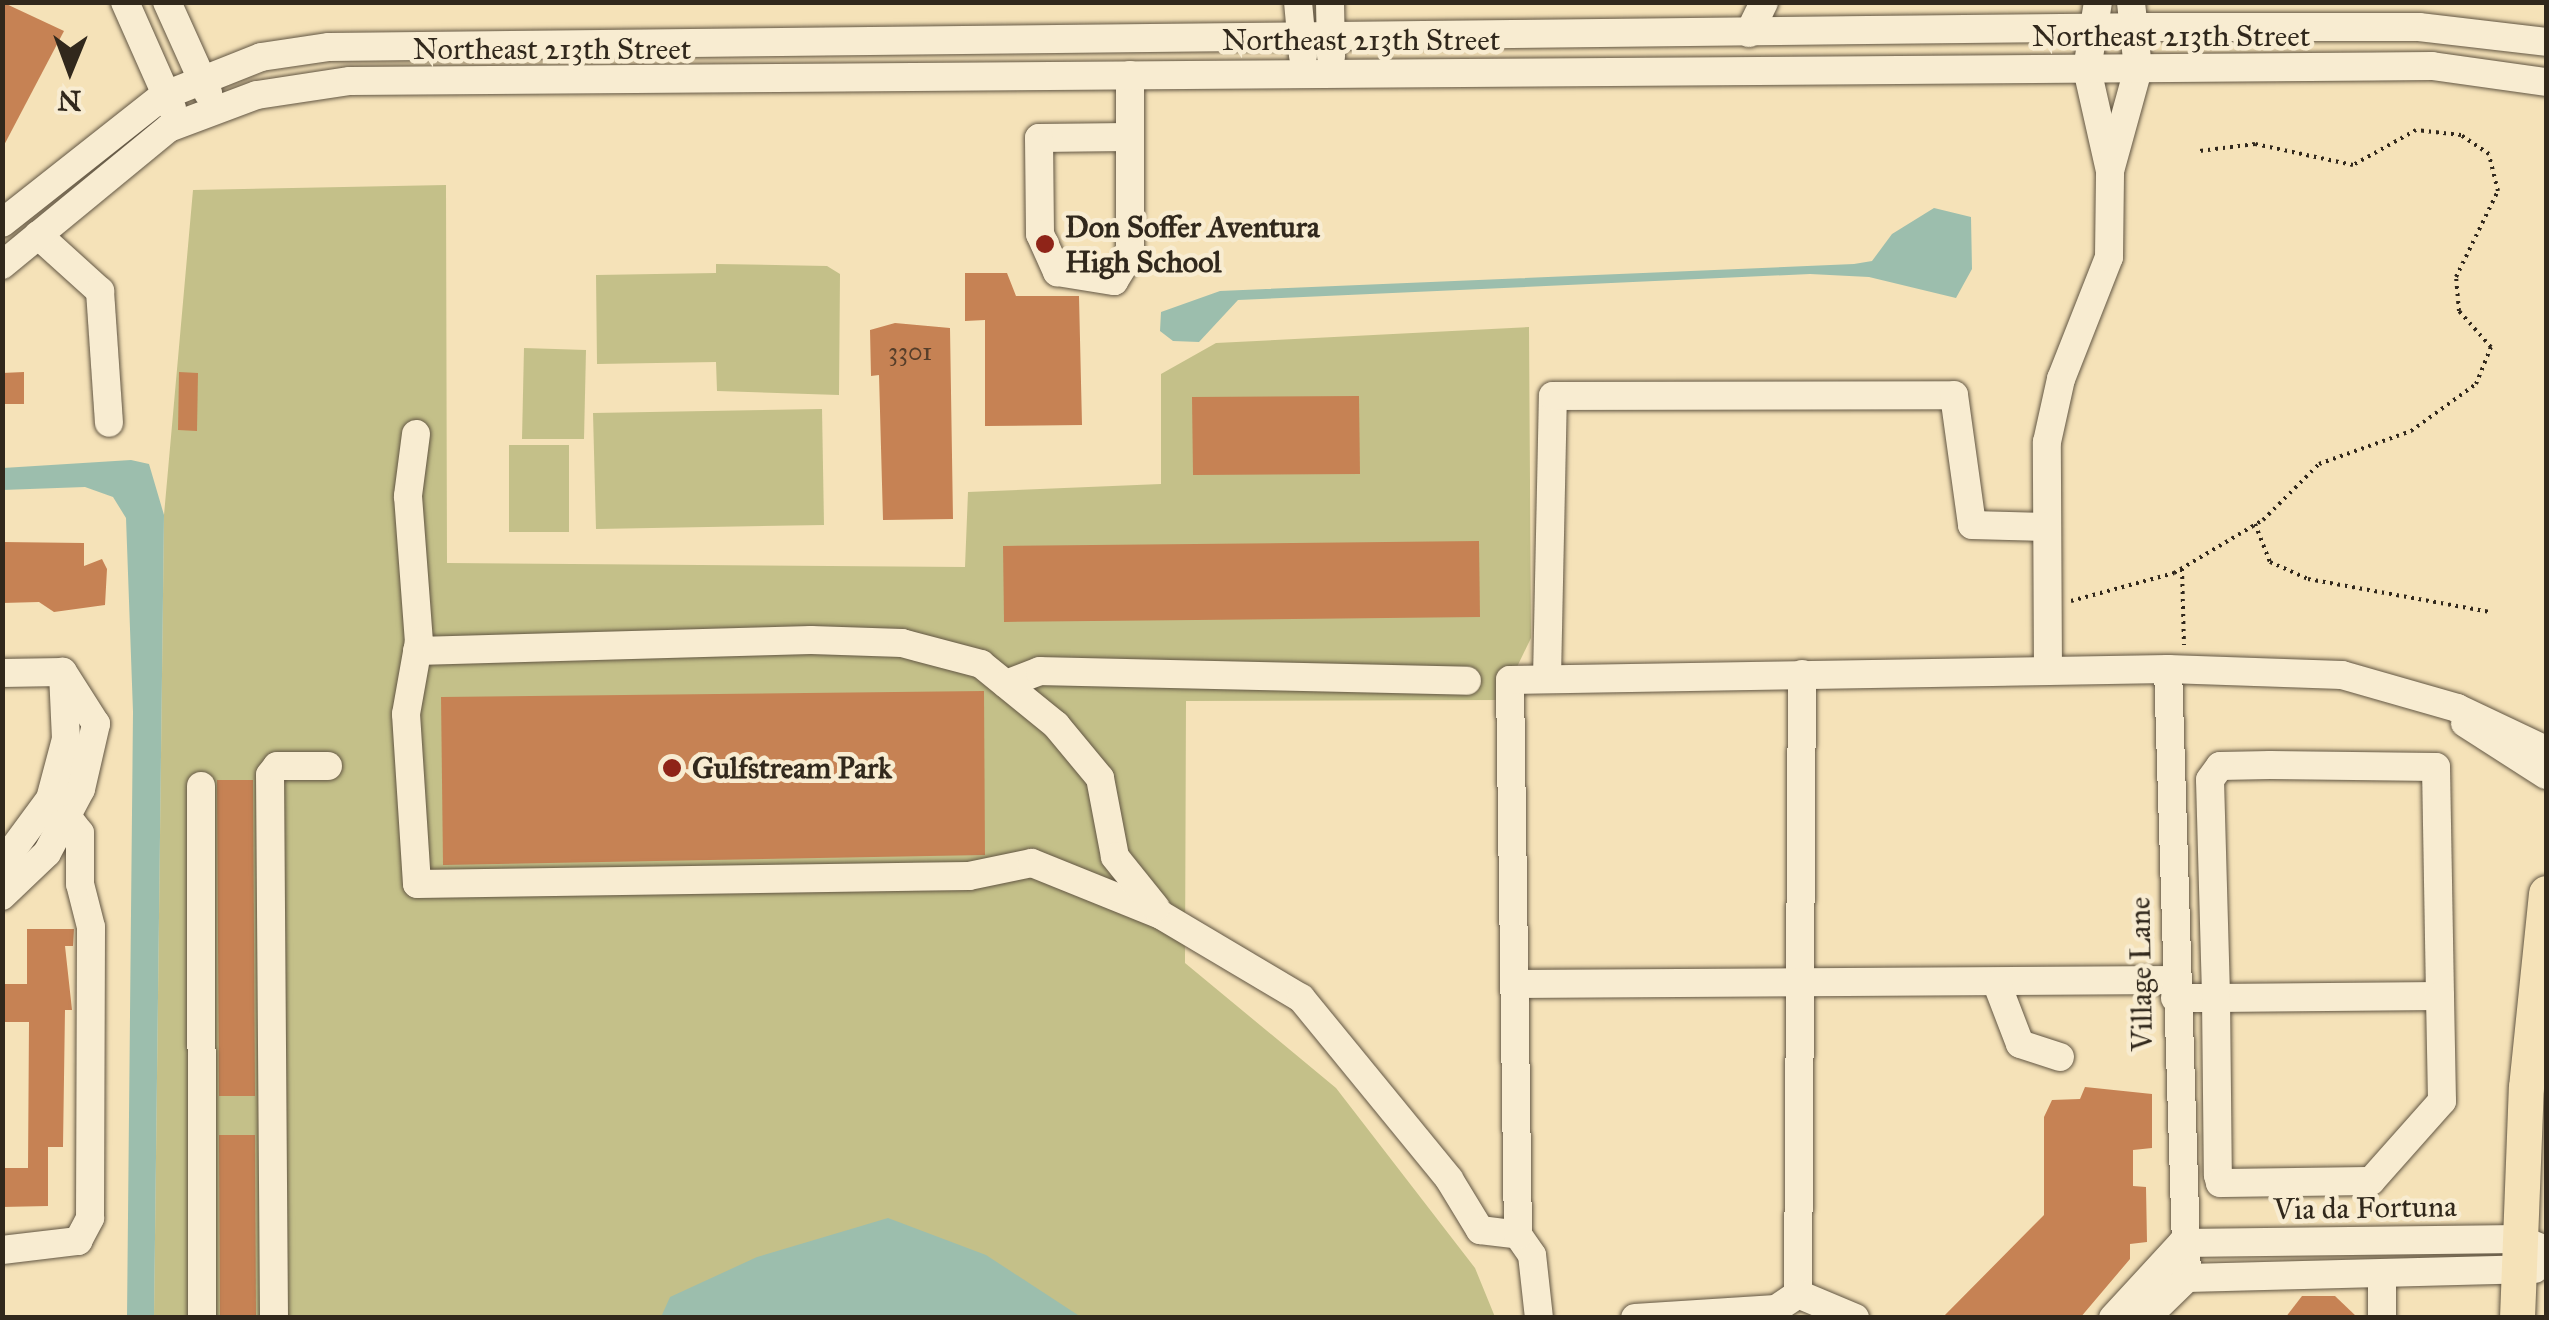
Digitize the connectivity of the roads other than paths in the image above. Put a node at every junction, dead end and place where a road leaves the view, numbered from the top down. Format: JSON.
{"nodes":[{"id":1,"x":125,"y":2,"type":"edge"},
{"id":2,"x":167,"y":2,"type":"edge"},
{"id":3,"x":1298,"y":2,"type":"edge"},
{"id":4,"x":1330,"y":2,"type":"edge"},
{"id":5,"x":1764,"y":2,"type":"edge"},
{"id":6,"x":1776,"y":2,"type":"edge"},
{"id":7,"x":2095,"y":15,"type":"edge"},
{"id":8,"x":2133,"y":15,"type":"edge"},
{"id":9,"x":1748,"y":33,"type":"junction"},
{"id":10,"x":1788,"y":33,"type":"junction"},
{"id":11,"x":1331,"y":37,"type":"junction"},
{"id":12,"x":1302,"y":38,"type":"junction"},
{"id":13,"x":856,"y":41,"type":"junction"},
{"id":14,"x":2546,"y":42,"type":"edge"},
{"id":15,"x":2087,"y":69,"type":"junction"},
{"id":16,"x":2138,"y":69,"type":"junction"},
{"id":17,"x":1317,"y":72,"type":"junction"},
{"id":18,"x":1130,"y":75,"type":"junction"},
{"id":19,"x":202,"y":78,"type":"junction"},
{"id":20,"x":842,"y":82,"type":"junction"},
{"id":21,"x":2546,"y":82,"type":"edge"},
{"id":22,"x":157,"y":100,"type":"junction"},
{"id":23,"x":213,"y":109,"type":"junction"},
{"id":24,"x":181,"y":122,"type":"junction"},
{"id":25,"x":1128,"y":137,"type":"junction"},
{"id":26,"x":2110,"y":171,"type":"junction"},
{"id":27,"x":2,"y":223,"type":"edge"},
{"id":28,"x":38,"y":235,"type":"junction"},
{"id":29,"x":2,"y":265,"type":"edge"},
{"id":30,"x":109,"y":423,"type":"dead end"},
{"id":31,"x":416,"y":434,"type":"dead end"},
{"id":32,"x":2046,"y":526,"type":"junction"},
{"id":33,"x":417,"y":651,"type":"junction"},
{"id":34,"x":2176,"y":669,"type":"junction"},
{"id":35,"x":2048,"y":670,"type":"junction"},
{"id":36,"x":63,"y":672,"type":"junction"},
{"id":37,"x":2,"y":673,"type":"edge"},
{"id":38,"x":1802,"y":674,"type":"junction"},
{"id":39,"x":1546,"y":678,"type":"junction"},
{"id":40,"x":1467,"y":681,"type":"dead end"},
{"id":41,"x":1006,"y":684,"type":"junction"},
{"id":42,"x":2457,"y":708,"type":"junction"},
{"id":43,"x":2546,"y":750,"type":"edge"},
{"id":44,"x":328,"y":766,"type":"dead end"},
{"id":45,"x":2546,"y":774,"type":"edge"},
{"id":46,"x":201,"y":786,"type":"dead end"},
{"id":47,"x":69,"y":819,"type":"junction"},
{"id":48,"x":2,"y":864,"type":"edge"},
{"id":49,"x":2546,"y":893,"type":"edge"},
{"id":50,"x":2,"y":896,"type":"edge"},
{"id":51,"x":1161,"y":915,"type":"junction"},
{"id":52,"x":1514,"y":984,"type":"junction"},
{"id":53,"x":1997,"y":984,"type":"junction"},
{"id":54,"x":1801,"y":986,"type":"junction"},
{"id":55,"x":2174,"y":989,"type":"junction"},
{"id":56,"x":2440,"y":996,"type":"junction"},
{"id":57,"x":2216,"y":998,"type":"junction"},
{"id":58,"x":2060,"y":1057,"type":"dead end"},
{"id":59,"x":1518,"y":1235,"type":"junction"},
{"id":60,"x":2182,"y":1244,"type":"junction"},
{"id":61,"x":2,"y":1250,"type":"edge"},
{"id":62,"x":2533,"y":1257,"type":"edge"},
{"id":63,"x":2382,"y":1275,"type":"junction"},
{"id":64,"x":2186,"y":1278,"type":"junction"},
{"id":65,"x":1798,"y":1294,"type":"junction"},
{"id":66,"x":1838,"y":1313,"type":"edge"},
{"id":67,"x":1695,"y":1314,"type":"edge"},
{"id":68,"x":2128,"y":1315,"type":"edge"},
{"id":69,"x":202,"y":1318,"type":"edge"},
{"id":70,"x":274,"y":1318,"type":"edge"},
{"id":71,"x":1539,"y":1318,"type":"edge"},
{"id":72,"x":1635,"y":1318,"type":"edge"},
{"id":73,"x":2382,"y":1318,"type":"edge"},
{"id":74,"x":2517,"y":1318,"type":"edge"}],
"edges":[{"from":1,"to":22,"type":"street"},
{"from":2,"to":19,"type":"street"},
{"from":3,"to":12,"type":"street"},
{"from":4,"to":11,"type":"street"},
{"from":5,"to":9,"type":"street"},
{"from":6,"to":10,"type":"street"},
{"from":7,"to":8,"type":"street","name":"Northeast 213th Street"},
{"from":7,"to":10,"type":"street","name":"Northeast 213th Street"},
{"from":7,"to":15,"type":"street"},
{"from":8,"to":14,"type":"street","name":"Northeast 213th Street"},
{"from":8,"to":16,"type":"street"},
{"from":9,"to":10,"type":"street","name":"Northeast 213th Street"},
{"from":9,"to":11,"type":"street","name":"Northeast 213th Street"},
{"from":11,"to":12,"type":"street","name":"Northeast 213th Street"},
{"from":11,"to":17,"type":"street"},
{"from":12,"to":13,"type":"street","name":"Northeast 213th Street"},
{"from":12,"to":17,"type":"street"},
{"from":13,"to":19,"type":"street","name":"Northeast 213th Street"},
{"from":13,"to":20,"type":"street"},
{"from":15,"to":16,"type":"street","name":"Northeast 213th Street"},
{"from":15,"to":17,"type":"street","name":"Northeast 213th Street"},
{"from":15,"to":26,"type":"street"},
{"from":16,"to":21,"type":"street","name":"Northeast 213th Street"},
{"from":16,"to":26,"type":"street"},
{"from":17,"to":18,"type":"street","name":"Northeast 213th Street"},
{"from":18,"to":20,"type":"street","name":"Northeast 213th Street"},
{"from":18,"to":25,"type":"street"},
{"from":19,"to":22,"type":"street","name":"Northeast 213th Street"},
{"from":19,"to":23,"type":"street"},
{"from":20,"to":23,"type":"street","name":"Northeast 213th Street"},
{"from":22,"to":24,"type":"street"},
{"from":22,"to":27,"type":"street","name":"Northeast 213th Street"},
{"from":23,"to":24,"type":"street","name":"Northeast 213th Street"},
{"from":24,"to":28,"type":"street","name":"Northeast 213th Street"},
{"from":25,"to":25,"type":"street"},
{"from":26,"to":32,"type":"street"},
{"from":28,"to":29,"type":"street","name":"Northeast 213th Street"},
{"from":28,"to":30,"type":"street"},
{"from":31,"to":33,"type":"street"},
{"from":32,"to":35,"type":"street"},
{"from":32,"to":39,"type":"street"},
{"from":33,"to":41,"type":"street"},
{"from":33,"to":51,"type":"street"},
{"from":34,"to":35,"type":"street"},
{"from":34,"to":42,"type":"street"},
{"from":34,"to":55,"type":"street","name":"Village Lane"},
{"from":35,"to":38,"type":"street"},
{"from":36,"to":37,"type":"street"},
{"from":36,"to":47,"type":"street"},
{"from":36,"to":48,"type":"street"},
{"from":38,"to":39,"type":"street"},
{"from":38,"to":54,"type":"street"},
{"from":39,"to":52,"type":"street"},
{"from":40,"to":41,"type":"street"},
{"from":41,"to":51,"type":"street"},
{"from":42,"to":43,"type":"street"},
{"from":42,"to":45,"type":"street"},
{"from":44,"to":70,"type":"street"},
{"from":46,"to":69,"type":"street"},
{"from":47,"to":50,"type":"street"},
{"from":47,"to":61,"type":"street"},
{"from":49,"to":62,"type":"main road"},
{"from":51,"to":59,"type":"street"},
{"from":52,"to":54,"type":"street"},
{"from":52,"to":59,"type":"street"},
{"from":53,"to":54,"type":"street"},
{"from":53,"to":55,"type":"street"},
{"from":53,"to":58,"type":"street"},
{"from":54,"to":65,"type":"street"},
{"from":55,"to":57,"type":"street"},
{"from":55,"to":60,"type":"street","name":"Village Lane"},
{"from":56,"to":57,"type":"street"},
{"from":56,"to":57,"type":"street"},
{"from":56,"to":57,"type":"street"},
{"from":59,"to":71,"type":"street"},
{"from":60,"to":62,"type":"street","name":"Via da Fortuna"},
{"from":60,"to":64,"type":"street","name":"Village Lane"},
{"from":60,"to":68,"type":"street"},
{"from":62,"to":63,"type":"street"},
{"from":62,"to":74,"type":"main road"},
{"from":63,"to":64,"type":"street"},
{"from":63,"to":73,"type":"street"},
{"from":64,"to":68,"type":"street"},
{"from":65,"to":66,"type":"street"},
{"from":65,"to":67,"type":"street"},
{"from":67,"to":72,"type":"street"}]}
